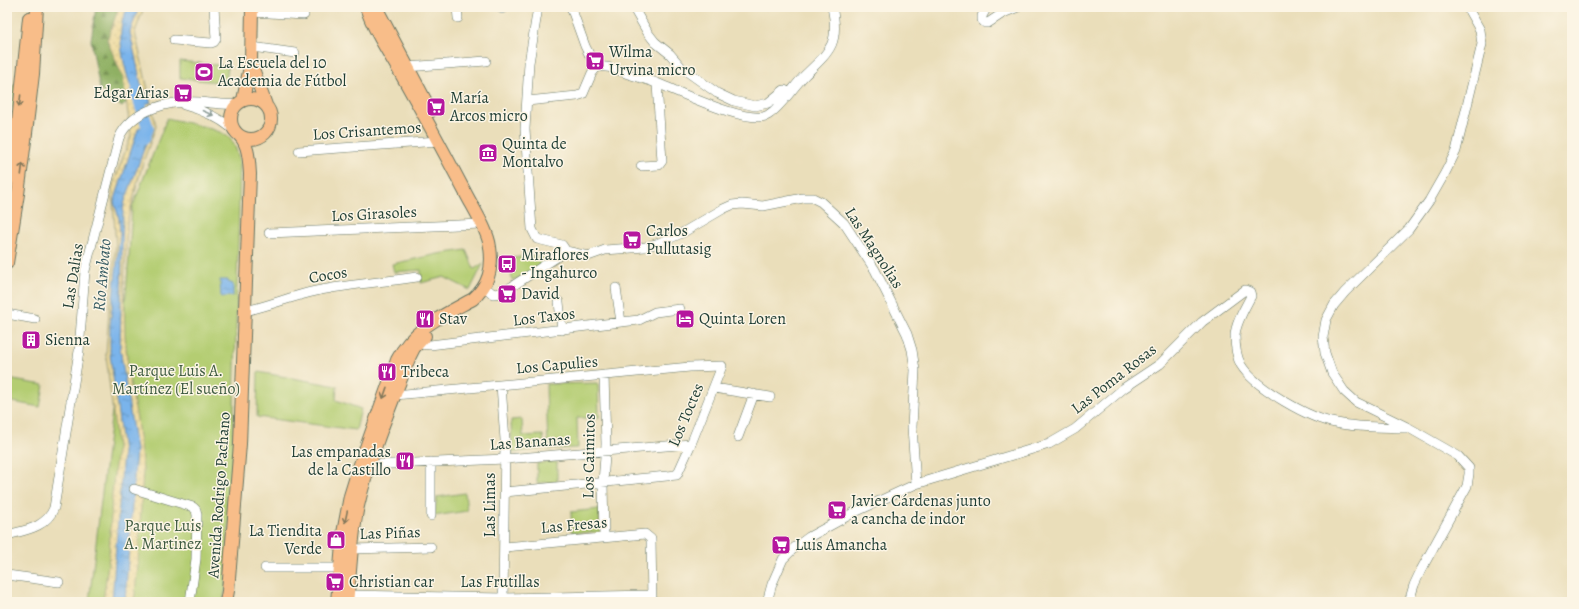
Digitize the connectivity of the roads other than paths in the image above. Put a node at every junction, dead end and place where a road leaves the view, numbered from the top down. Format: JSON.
{"nodes":[{"id":1,"x":30,"y":7,"type":"edge"},
{"id":2,"x":37,"y":7,"type":"edge"},
{"id":3,"x":214,"y":7,"type":"edge"},
{"id":4,"x":366,"y":7,"type":"edge"},
{"id":5,"x":376,"y":7,"type":"edge"},
{"id":6,"x":457,"y":7,"type":"edge"},
{"id":7,"x":538,"y":7,"type":"edge"},
{"id":8,"x":571,"y":7,"type":"edge"},
{"id":9,"x":633,"y":7,"type":"edge"},
{"id":10,"x":832,"y":7,"type":"edge"},
{"id":11,"x":987,"y":7,"type":"edge"},
{"id":12,"x":1018,"y":7,"type":"edge"},
{"id":13,"x":1467,"y":7,"type":"edge"},
{"id":14,"x":252,"y":9,"type":"edge"},
{"id":15,"x":304,"y":15,"type":"dead end"},
{"id":16,"x":458,"y":18,"type":"dead end"},
{"id":17,"x":174,"y":40,"type":"dead end"},
{"id":18,"x":252,"y":47,"type":"junction"},
{"id":19,"x":295,"y":53,"type":"dead end"},
{"id":20,"x":486,"y":61,"type":"dead end"},
{"id":21,"x":251,"y":62,"type":"junction"},
{"id":22,"x":407,"y":67,"type":"junction"},
{"id":23,"x":596,"y":68,"type":"junction"},
{"id":24,"x":28,"y":73,"type":"junction"},
{"id":25,"x":657,"y":84,"type":"junction"},
{"id":26,"x":789,"y":92,"type":"junction"},
{"id":27,"x":527,"y":101,"type":"junction"},
{"id":28,"x":240,"y":102,"type":"junction"},
{"id":29,"x":179,"y":103,"type":"junction"},
{"id":30,"x":266,"y":105,"type":"junction"},
{"id":31,"x":17,"y":132,"type":"edge"},
{"id":32,"x":236,"y":132,"type":"junction"},
{"id":33,"x":264,"y":134,"type":"junction"},
{"id":34,"x":442,"y":144,"type":"junction"},
{"id":35,"x":299,"y":151,"type":"dead end"},
{"id":36,"x":641,"y":166,"type":"dead end"},
{"id":37,"x":250,"y":174,"type":"junction"},
{"id":38,"x":7,"y":184,"type":"edge"},
{"id":39,"x":11,"y":204,"type":"edge"},
{"id":40,"x":481,"y":224,"type":"junction"},
{"id":41,"x":9,"y":232,"type":"edge"},
{"id":42,"x":269,"y":233,"type":"dead end"},
{"id":43,"x":566,"y":252,"type":"junction"},
{"id":44,"x":495,"y":260,"type":"junction"},
{"id":45,"x":7,"y":263,"type":"edge"},
{"id":46,"x":417,"y":277,"type":"dead end"},
{"id":47,"x":616,"y":288,"type":"dead end"},
{"id":48,"x":487,"y":289,"type":"junction"},
{"id":49,"x":559,"y":302,"type":"dead end"},
{"id":50,"x":680,"y":309,"type":"dead end"},
{"id":51,"x":245,"y":311,"type":"junction"},
{"id":52,"x":7,"y":314,"type":"edge"},
{"id":53,"x":35,"y":319,"type":"dead end"},
{"id":54,"x":622,"y":322,"type":"junction"},
{"id":55,"x":562,"y":330,"type":"junction"},
{"id":56,"x":416,"y":340,"type":"junction"},
{"id":57,"x":722,"y":366,"type":"joint"},
{"id":58,"x":604,"y":375,"type":"junction"},
{"id":59,"x":501,"y":385,"type":"junction"},
{"id":60,"x":714,"y":388,"type":"junction"},
{"id":61,"x":754,"y":394,"type":"junction"},
{"id":62,"x":395,"y":395,"type":"junction"},
{"id":63,"x":770,"y":397,"type":"dead end"},
{"id":64,"x":1409,"y":428,"type":"junction"},
{"id":65,"x":738,"y":437,"type":"dead end"},
{"id":66,"x":692,"y":444,"type":"junction"},
{"id":67,"x":606,"y":451,"type":"junction"},
{"id":68,"x":505,"y":459,"type":"junction"},
{"id":69,"x":431,"y":462,"type":"junction"},
{"id":70,"x":370,"y":465,"type":"junction"},
{"id":71,"x":603,"y":482,"type":"junction"},
{"id":72,"x":916,"y":484,"type":"junction"},
{"id":73,"x":134,"y":488,"type":"dead end"},
{"id":74,"x":505,"y":492,"type":"junction"},
{"id":75,"x":431,"y":516,"type":"dead end"},
{"id":76,"x":7,"y":535,"type":"edge"},
{"id":77,"x":604,"y":538,"type":"junction"},
{"id":78,"x":431,"y":547,"type":"dead end"},
{"id":79,"x":505,"y":547,"type":"junction"},
{"id":80,"x":351,"y":549,"type":"junction"},
{"id":81,"x":265,"y":568,"type":"dead end"},
{"id":82,"x":340,"y":568,"type":"junction"},
{"id":83,"x":7,"y":575,"type":"edge"},
{"id":84,"x":58,"y":582,"type":"dead end"},
{"id":85,"x":652,"y":598,"type":"edge"},
{"id":86,"x":348,"y":599,"type":"edge"},
{"id":87,"x":503,"y":600,"type":"edge"},
{"id":88,"x":190,"y":602,"type":"edge"},
{"id":89,"x":226,"y":602,"type":"edge"},
{"id":90,"x":337,"y":602,"type":"edge"},
{"id":91,"x":767,"y":602,"type":"edge"},
{"id":92,"x":1409,"y":602,"type":"edge"}],
"edges":[{"from":1,"to":24,"type":"main road"},
{"from":2,"to":24,"type":"main road"},
{"from":3,"to":17,"type":"street"},
{"from":4,"to":34,"type":"main road"},
{"from":5,"to":22,"type":"main road"},
{"from":6,"to":16,"type":"street"},
{"from":7,"to":27,"type":"street","name":"Las Magnolias"},
{"from":8,"to":23,"type":"street"},
{"from":9,"to":26,"type":"street"},
{"from":10,"to":26,"type":"street"},
{"from":11,"to":12,"type":"street"},
{"from":13,"to":64,"type":"street"},
{"from":14,"to":15,"type":"street"},
{"from":14,"to":18,"type":"main road"},
{"from":18,"to":19,"type":"street"},
{"from":18,"to":21,"type":"main road"},
{"from":20,"to":22,"type":"street"},
{"from":21,"to":28,"type":"main road"},
{"from":21,"to":30,"type":"main road"},
{"from":22,"to":34,"type":"main road"},
{"from":23,"to":25,"type":"street"},
{"from":23,"to":27,"type":"street"},
{"from":24,"to":31,"type":"main road"},
{"from":25,"to":26,"type":"street"},
{"from":25,"to":36,"type":"street"},
{"from":27,"to":43,"type":"street","name":"Las Magnolias"},
{"from":28,"to":29,"type":"street","name":"Las Dalias"},
{"from":28,"to":30,"type":"main road"},
{"from":28,"to":32,"type":"main road"},
{"from":29,"to":32,"type":"street","name":"Las Dalias","one_way":true},
{"from":29,"to":76,"type":"street","name":"Las Dalias"},
{"from":30,"to":33,"type":"main road"},
{"from":31,"to":38,"type":"main road"},
{"from":39,"to":31,"type":"main road","one_way":true},
{"from":32,"to":33,"type":"main road"},
{"from":32,"to":37,"type":"main road","name":"Avenida Rodrigo Pachano"},
{"from":33,"to":37,"type":"main road","name":"Avenida Rodrigo Pachano"},
{"from":34,"to":35,"type":"street","name":"Los Crisantemos"},
{"from":34,"to":40,"type":"main road"},
{"from":34,"to":44,"type":"main road"},
{"from":37,"to":51,"type":"main road","name":"Avenida Rodrigo Pachano"},
{"from":39,"to":41,"type":"main road"},
{"from":40,"to":42,"type":"street","name":"Los Girasoles"},
{"from":40,"to":44,"type":"main road"},
{"from":41,"to":45,"type":"main road"},
{"from":43,"to":48,"type":"street"},
{"from":43,"to":72,"type":"street","name":"Las Magnolias"},
{"from":44,"to":48,"type":"main road"},
{"from":46,"to":51,"type":"street","name":"Cocos"},
{"from":47,"to":54,"type":"street"},
{"from":48,"to":56,"type":"main road"},
{"from":49,"to":55,"type":"street"},
{"from":50,"to":54,"type":"street","name":"Los Taxos"},
{"from":51,"to":89,"type":"main road","name":"Avenida Rodrigo Pachano"},
{"from":52,"to":53,"type":"street"},
{"from":54,"to":55,"type":"street","name":"Los Taxos"},
{"from":55,"to":56,"type":"street","name":"Los Taxos"},
{"from":56,"to":62,"type":"main road"},
{"from":56,"to":82,"type":"main road","one_way":true},
{"from":57,"to":58,"type":"street","name":"Los Capulies"},
{"from":57,"to":60,"type":"street","name":"Los Toctes"},
{"from":58,"to":59,"type":"street","name":"Los Capulies"},
{"from":58,"to":67,"type":"street","name":"Los Caimitos"},
{"from":59,"to":62,"type":"street","name":"Los Capulies"},
{"from":59,"to":68,"type":"street","name":"Las Limas"},
{"from":60,"to":61,"type":"street"},
{"from":60,"to":66,"type":"street","name":"Los Toctes"},
{"from":61,"to":63,"type":"street"},
{"from":61,"to":65,"type":"street"},
{"from":62,"to":70,"type":"main road"},
{"from":64,"to":72,"type":"street","name":"Las Poma Rosas"},
{"from":64,"to":92,"type":"street"},
{"from":66,"to":67,"type":"street","name":"Las Bananas"},
{"from":66,"to":71,"type":"street","name":"Los Toctes"},
{"from":67,"to":68,"type":"street","name":"Las Bananas"},
{"from":67,"to":71,"type":"street","name":"Los Caimitos"},
{"from":68,"to":69,"type":"street","name":"Las Bananas"},
{"from":68,"to":74,"type":"street","name":"Las Limas"},
{"from":69,"to":70,"type":"street","name":"Las Bananas"},
{"from":69,"to":75,"type":"street"},
{"from":70,"to":80,"type":"main road"},
{"from":71,"to":74,"type":"street"},
{"from":71,"to":77,"type":"street","name":"Los Caimitos"},
{"from":72,"to":91,"type":"street","name":"Las Poma Rosas"},
{"from":73,"to":88,"type":"street"},
{"from":74,"to":79,"type":"street","name":"Las Limas"},
{"from":77,"to":79,"type":"street","name":"Las Fresas"},
{"from":77,"to":85,"type":"street","name":"Las Fresas"},
{"from":78,"to":80,"type":"street","name":"Las Piñas"},
{"from":79,"to":87,"type":"street","name":"Las Limas"},
{"from":80,"to":86,"type":"main road"},
{"from":81,"to":82,"type":"street"},
{"from":82,"to":90,"type":"main road"},
{"from":83,"to":84,"type":"street"},
{"from":85,"to":87,"type":"street","name":"Las Frutillas"},
{"from":86,"to":87,"type":"street","name":"Las Frutillas"}]}
